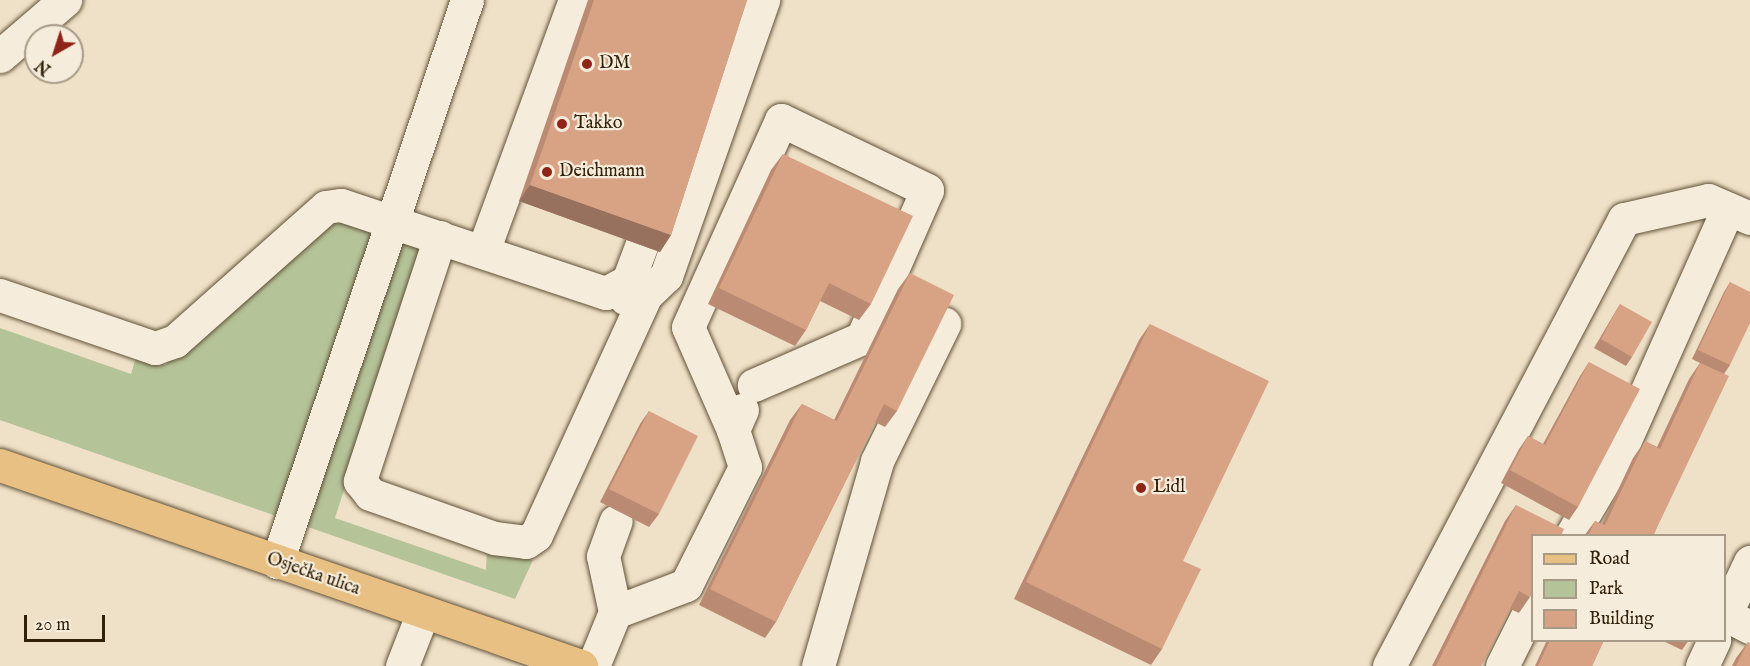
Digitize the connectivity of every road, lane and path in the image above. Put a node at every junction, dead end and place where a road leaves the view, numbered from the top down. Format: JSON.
{"nodes":[{"id":1,"x":65,"y":0,"type":"edge"},
{"id":2,"x":467,"y":0,"type":"edge"},
{"id":3,"x":575,"y":0,"type":"edge"},
{"id":4,"x":763,"y":0,"type":"edge"},
{"id":5,"x":0,"y":57,"type":"edge"},
{"id":6,"x":668,"y":169,"type":"edge"},
{"id":7,"x":1739,"y":213,"type":"edge"},
{"id":8,"x":393,"y":220,"type":"junction"},
{"id":9,"x":440,"y":237,"type":"junction"},
{"id":10,"x":483,"y":251,"type":"junction"},
{"id":11,"x":606,"y":293,"type":"junction"},
{"id":12,"x":0,"y":295,"type":"edge"},
{"id":13,"x":646,"y":295,"type":"junction"},
{"id":14,"x":944,"y":324,"type":"edge"},
{"id":15,"x":733,"y":430,"type":"junction"},
{"id":16,"x":0,"y":465,"type":"edge"},
{"id":17,"x":0,"y":481,"type":"edge"},
{"id":18,"x":45,"y":483,"type":"junction"},
{"id":19,"x":616,"y":521,"type":"dead end"},
{"id":20,"x":1572,"y":534,"type":"edge"},
{"id":21,"x":277,"y":562,"type":"junction"},
{"id":22,"x":1750,"y":562,"type":"edge"},
{"id":23,"x":1531,"y":610,"type":"edge"},
{"id":24,"x":423,"y":612,"type":"junction"},
{"id":25,"x":615,"y":612,"type":"junction"},
{"id":26,"x":1728,"y":625,"type":"edge"},
{"id":27,"x":1717,"y":642,"type":"edge"},
{"id":28,"x":402,"y":666,"type":"edge"},
{"id":29,"x":581,"y":666,"type":"edge"},
{"id":30,"x":593,"y":666,"type":"edge"},
{"id":31,"x":818,"y":666,"type":"edge"},
{"id":32,"x":1389,"y":666,"type":"edge"},
{"id":33,"x":1502,"y":666,"type":"edge"},
{"id":34,"x":1702,"y":666,"type":"edge"}],
"edges":[{"from":1,"to":5,"type":"lane"},
{"from":2,"to":8,"type":"lane"},
{"from":3,"to":10,"type":"lane"},
{"from":4,"to":13,"type":"lane"},
{"from":6,"to":11,"type":"lane"},
{"from":7,"to":20,"type":"lane"},
{"from":7,"to":32,"type":"lane"},
{"from":8,"to":9,"type":"lane"},
{"from":8,"to":12,"type":"lane"},
{"from":8,"to":21,"type":"lane"},
{"from":9,"to":10,"type":"lane"},
{"from":9,"to":13,"type":"lane"},
{"from":10,"to":11,"type":"lane"},
{"from":11,"to":13,"type":"lane"},
{"from":14,"to":31,"type":"lane"},
{"from":15,"to":15,"type":"lane"},
{"from":15,"to":25,"type":"lane"},
{"from":16,"to":18,"type":"main road","name":"Osječka ulica"},
{"from":17,"to":18,"type":"main road","name":"Osječka ulica"},
{"from":18,"to":21,"type":"main road","name":"Osječka ulica"},
{"from":19,"to":25,"type":"lane"},
{"from":21,"to":24,"type":"main road","name":"Osječka ulica"},
{"from":22,"to":26,"type":"lane"},
{"from":23,"to":33,"type":"lane"},
{"from":24,"to":28,"type":"lane"},
{"from":24,"to":29,"type":"main road","name":"Osječka ulica"},
{"from":25,"to":30,"type":"lane"},
{"from":27,"to":34,"type":"lane"}]}
